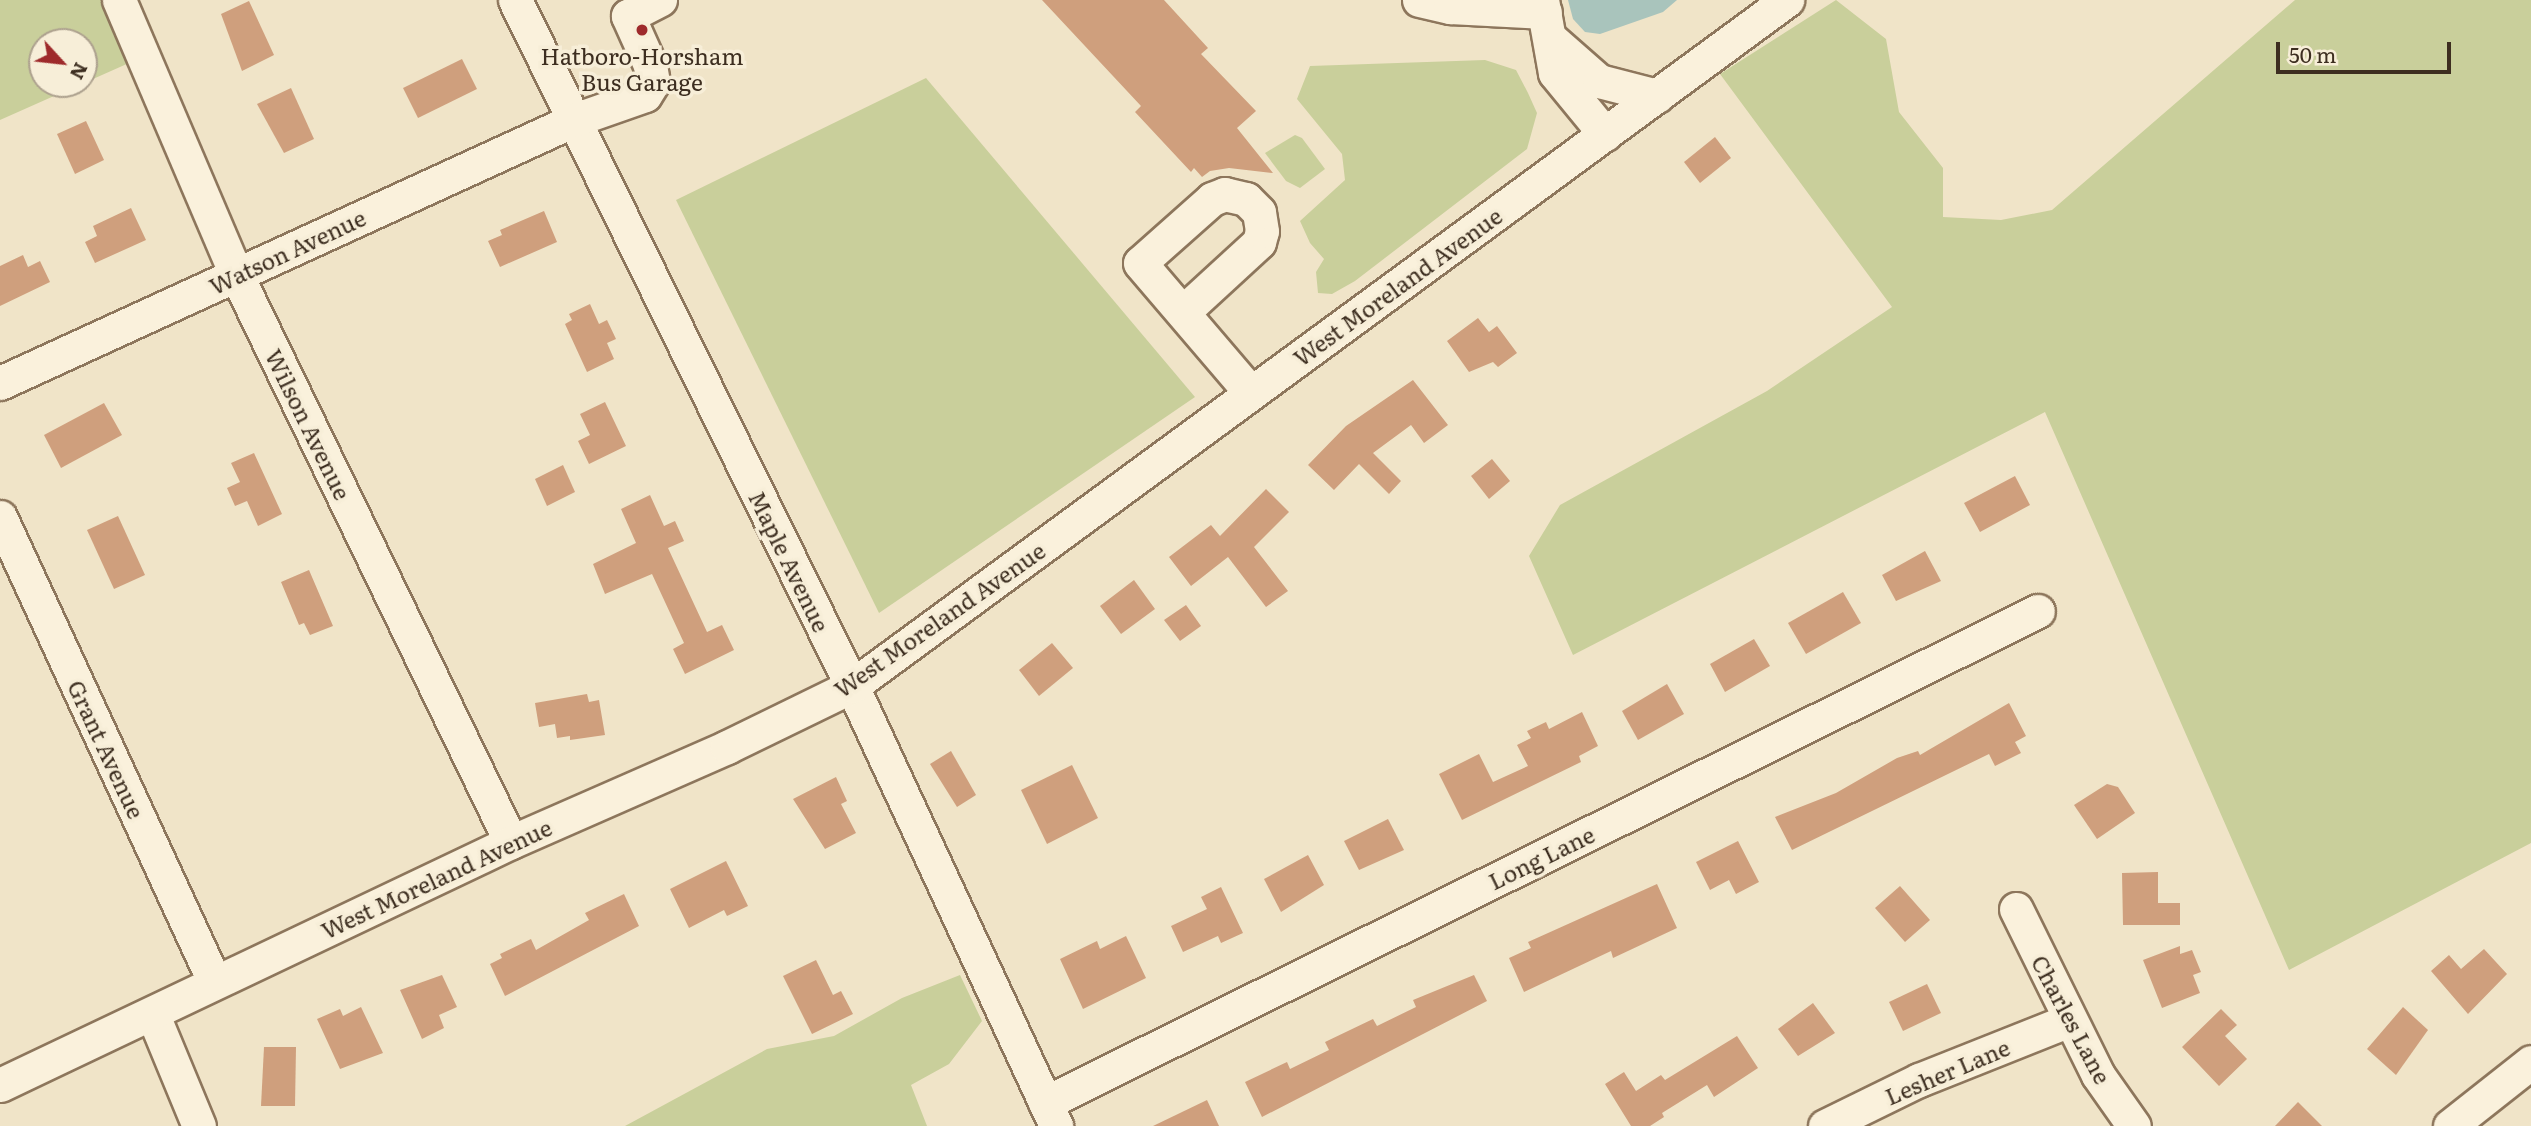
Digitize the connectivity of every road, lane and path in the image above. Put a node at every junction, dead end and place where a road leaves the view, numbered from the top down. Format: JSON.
{"nodes":[{"id":1,"x":119,"y":0,"type":"edge"},
{"id":2,"x":515,"y":0,"type":"edge"},
{"id":3,"x":660,"y":0,"type":"edge"},
{"id":4,"x":1787,"y":0,"type":"edge"},
{"id":5,"x":1440,"y":2,"type":"edge"},
{"id":6,"x":1546,"y":17,"type":"edge"},
{"id":7,"x":1657,"y":96,"type":"junction"},
{"id":8,"x":574,"y":120,"type":"junction"},
{"id":9,"x":1605,"y":134,"type":"junction"},
{"id":10,"x":236,"y":274,"type":"junction"},
{"id":11,"x":1183,"y":312,"type":"junction"},
{"id":12,"x":0,"y":383,"type":"edge"},
{"id":13,"x":1251,"y":393,"type":"junction"},
{"id":14,"x":0,"y":517,"type":"edge"},
{"id":15,"x":2038,"y":611,"type":"dead end"},
{"id":16,"x":852,"y":686,"type":"junction"},
{"id":17,"x":511,"y":842,"type":"junction"},
{"id":18,"x":2016,"y":909,"type":"dead end"},
{"id":19,"x":214,"y":981,"type":"junction"},
{"id":20,"x":153,"y":1015,"type":"junction"},
{"id":21,"x":2070,"y":1020,"type":"junction"},
{"id":22,"x":2531,"y":1062,"type":"edge"},
{"id":23,"x":0,"y":1085,"type":"edge"},
{"id":24,"x":1051,"y":1114,"type":"edge"},
{"id":25,"x":199,"y":1126,"type":"edge"},
{"id":26,"x":1825,"y":1126,"type":"edge"},
{"id":27,"x":2134,"y":1126,"type":"edge"},
{"id":28,"x":2450,"y":1126,"type":"edge"}],
"edges":[{"from":1,"to":10,"type":"street","name":"Wilson Avenue"},
{"from":2,"to":8,"type":"street","name":"Maple Avenue"},
{"from":3,"to":8,"type":"street","name":"Watson Avenue"},
{"from":4,"to":7,"type":"street","name":"West Moreland Avenue"},
{"from":5,"to":6,"type":"street"},
{"from":6,"to":7,"type":"street"},
{"from":6,"to":9,"type":"street"},
{"from":7,"to":9,"type":"street","name":"West Moreland Avenue"},
{"from":8,"to":10,"type":"street","name":"Watson Avenue"},
{"from":8,"to":16,"type":"street","name":"Maple Avenue"},
{"from":9,"to":13,"type":"street","name":"West Moreland Avenue"},
{"from":10,"to":12,"type":"street","name":"Watson Avenue"},
{"from":10,"to":17,"type":"street","name":"Wilson Avenue"},
{"from":11,"to":11,"type":"street"},
{"from":11,"to":13,"type":"street"},
{"from":13,"to":16,"type":"street","name":"West Moreland Avenue"},
{"from":14,"to":19,"type":"street","name":"Grant Avenue"},
{"from":15,"to":24,"type":"street","name":"Long Lane"},
{"from":16,"to":17,"type":"street","name":"West Moreland Avenue"},
{"from":16,"to":24,"type":"street","name":"Maple Avenue"},
{"from":17,"to":19,"type":"street","name":"West Moreland Avenue"},
{"from":18,"to":21,"type":"street","name":"Charles Lane"},
{"from":19,"to":20,"type":"street","name":"West Moreland Avenue"},
{"from":20,"to":23,"type":"street","name":"West Moreland Avenue"},
{"from":20,"to":25,"type":"street"},
{"from":21,"to":26,"type":"street","name":"Lesher Lane"},
{"from":21,"to":27,"type":"street","name":"Charles Lane"},
{"from":22,"to":28,"type":"street"}]}
